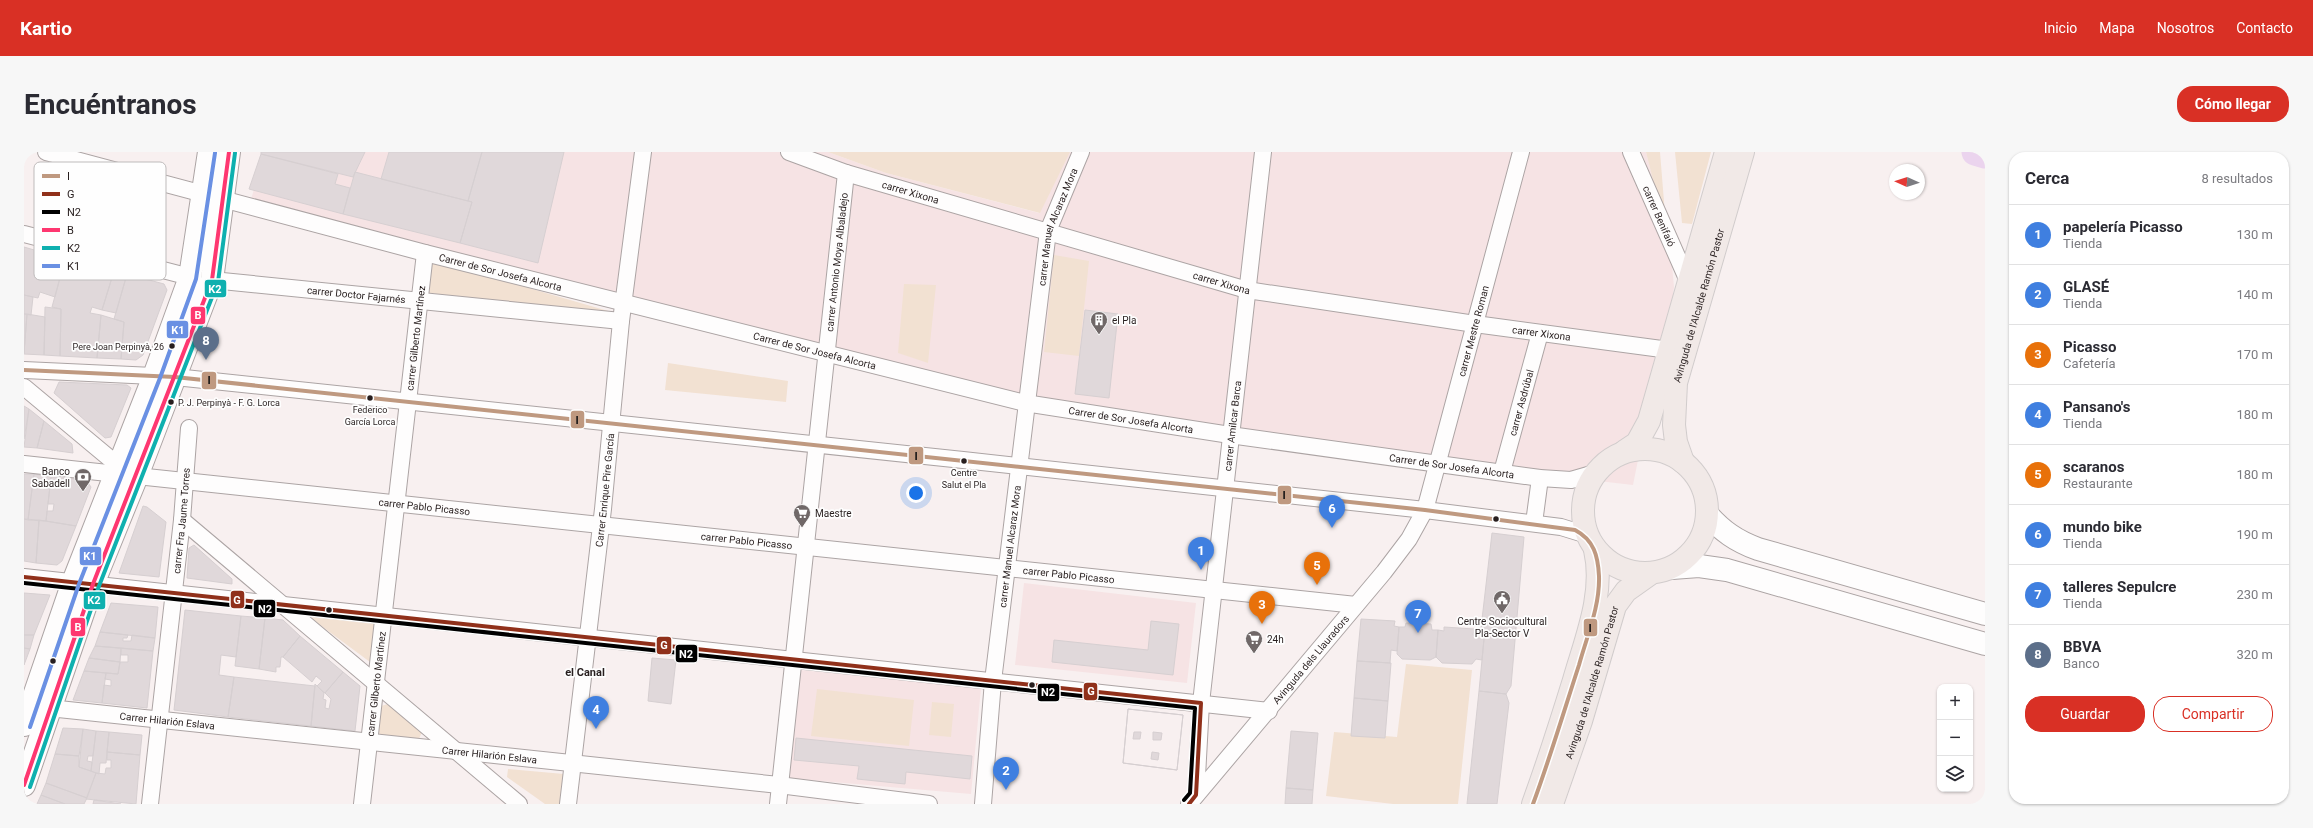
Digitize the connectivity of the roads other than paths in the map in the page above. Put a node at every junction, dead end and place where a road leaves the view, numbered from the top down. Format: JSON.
{"nodes":[{"id":1,"x":46,"y":152,"type":"edge"},
{"id":2,"x":209,"y":152,"type":"edge"},
{"id":3,"x":230,"y":152,"type":"edge"},
{"id":4,"x":643,"y":152,"type":"edge"},
{"id":5,"x":788,"y":152,"type":"edge"},
{"id":6,"x":1081,"y":152,"type":"edge"},
{"id":7,"x":1262,"y":152,"type":"edge"},
{"id":8,"x":1521,"y":152,"type":"edge"},
{"id":9,"x":1631,"y":152,"type":"edge"},
{"id":10,"x":1726,"y":152,"type":"edge"},
{"id":11,"x":1743,"y":152,"type":"edge"},
{"id":12,"x":84,"y":162,"type":"edge"},
{"id":13,"x":846,"y":173,"type":"junction"},
{"id":14,"x":166,"y":184,"type":"edge"},
{"id":15,"x":202,"y":193,"type":"junction"},
{"id":16,"x":224,"y":199,"type":"junction"},
{"id":17,"x":1048,"y":231,"type":"junction"},
{"id":18,"x":24,"y":234,"type":"edge"},
{"id":19,"x":34,"y":237,"type":"edge"},
{"id":20,"x":425,"y":253,"type":"junction"},
{"id":21,"x":166,"y":270,"type":"edge"},
{"id":22,"x":190,"y":276,"type":"junction"},
{"id":23,"x":212,"y":280,"type":"junction"},
{"id":24,"x":1688,"y":281,"type":"junction"},
{"id":25,"x":1247,"y":290,"type":"junction"},
{"id":26,"x":420,"y":302,"type":"junction"},
{"id":27,"x":624,"y":303,"type":"junction"},
{"id":28,"x":621,"y":321,"type":"junction"},
{"id":29,"x":1475,"y":324,"type":"junction"},
{"id":30,"x":1540,"y":333,"type":"junction"},
{"id":31,"x":1669,"y":350,"type":"junction"},
{"id":32,"x":826,"y":353,"type":"junction"},
{"id":33,"x":24,"y":370,"type":"edge"},
{"id":34,"x":165,"y":376,"type":"junction"},
{"id":35,"x":24,"y":387,"type":"edge"},
{"id":36,"x":408,"y":402,"type":"junction"},
{"id":37,"x":1025,"y":403,"type":"junction"},
{"id":38,"x":612,"y":424,"type":"junction"},
{"id":39,"x":189,"y":428,"type":"dead end"},
{"id":40,"x":1230,"y":435,"type":"junction"},
{"id":41,"x":816,"y":445,"type":"junction"},
{"id":42,"x":1626,"y":452,"type":"junction"},
{"id":43,"x":1683,"y":462,"type":"junction"},
{"id":44,"x":1439,"y":463,"type":"junction"},
{"id":45,"x":24,"y":464,"type":"edge"},
{"id":46,"x":1018,"y":467,"type":"junction"},
{"id":47,"x":125,"y":472,"type":"junction"},
{"id":48,"x":1502,"y":472,"type":"junction"},
{"id":49,"x":1595,"y":473,"type":"junction"},
{"id":50,"x":1540,"y":478,"type":"junction"},
{"id":51,"x":185,"y":481,"type":"junction"},
{"id":52,"x":1224,"y":489,"type":"junction"},
{"id":53,"x":396,"y":504,"type":"junction"},
{"id":54,"x":1425,"y":510,"type":"junction"},
{"id":55,"x":1707,"y":514,"type":"junction"},
{"id":56,"x":182,"y":520,"type":"junction"},
{"id":57,"x":1534,"y":523,"type":"junction"},
{"id":58,"x":601,"y":525,"type":"junction"},
{"id":59,"x":1591,"y":542,"type":"junction"},
{"id":60,"x":805,"y":546,"type":"junction"},
{"id":61,"x":1006,"y":567,"type":"junction"},
{"id":62,"x":1672,"y":568,"type":"junction"},
{"id":63,"x":1650,"y":574,"type":"junction"},
{"id":64,"x":24,"y":577,"type":"edge"},
{"id":65,"x":83,"y":583,"type":"junction"},
{"id":66,"x":1214,"y":589,"type":"junction"},
{"id":67,"x":174,"y":593,"type":"junction"},
{"id":68,"x":283,"y":604,"type":"junction"},
{"id":69,"x":1356,"y":605,"type":"junction"},
{"id":70,"x":1985,"y":614,"type":"edge"},
{"id":71,"x":384,"y":616,"type":"junction"},
{"id":72,"x":587,"y":637,"type":"junction"},
{"id":73,"x":1985,"y":644,"type":"edge"},
{"id":74,"x":792,"y":660,"type":"junction"},
{"id":75,"x":993,"y":681,"type":"junction"},
{"id":76,"x":376,"y":684,"type":"junction"},
{"id":77,"x":1200,"y":704,"type":"junction"},
{"id":78,"x":32,"y":711,"type":"edge"},
{"id":79,"x":1269,"y":711,"type":"junction"},
{"id":80,"x":159,"y":720,"type":"junction"},
{"id":81,"x":369,"y":741,"type":"junction"},
{"id":82,"x":456,"y":751,"type":"junction"},
{"id":83,"x":574,"y":763,"type":"junction"},
{"id":84,"x":24,"y":785,"type":"edge"},
{"id":85,"x":779,"y":785,"type":"junction"},
{"id":86,"x":1192,"y":799,"type":"edge"},
{"id":87,"x":150,"y":804,"type":"edge"},
{"id":88,"x":362,"y":804,"type":"edge"},
{"id":89,"x":519,"y":804,"type":"edge"},
{"id":90,"x":568,"y":804,"type":"edge"},
{"id":91,"x":778,"y":804,"type":"edge"},
{"id":92,"x":928,"y":804,"type":"edge"},
{"id":93,"x":983,"y":804,"type":"edge"},
{"id":94,"x":1533,"y":804,"type":"edge"},
{"id":95,"x":1552,"y":804,"type":"edge"}],
"edges":[{"from":1,"to":12,"type":"street","name":"Carrer de Sor Josefa Alcorta"},
{"from":2,"to":15,"type":"main road"},
{"from":3,"to":16,"type":"main road"},
{"from":4,"to":27,"type":"street","name":"Carrer Enrique Pire García"},
{"from":5,"to":13,"type":"street","name":"carrer Xixona"},
{"from":6,"to":17,"type":"street","name":"carrer Manuel Alcaraz Mora"},
{"from":7,"to":25,"type":"street","name":"carrer Amílcar Barca"},
{"from":8,"to":29,"type":"street","name":"carrer Mestre Roman"},
{"from":9,"to":24,"type":"street","name":"carrer Benifaió"},
{"from":10,"to":24,"type":"main road","name":"Avinguda de l'Alcalde Ramón Pastor"},
{"from":11,"to":43,"type":"main road","name":"Avinguda de l'Alcalde Ramón Pastor"},
{"from":13,"to":17,"type":"street","name":"carrer Xixona"},
{"from":13,"to":32,"type":"street","name":"carrer Antonio Moya Albaladejo"},
{"from":14,"to":15,"type":"street","name":"Carrer de Sor Josefa Alcorta"},
{"from":15,"to":16,"type":"street","name":"Carrer de Sor Josefa Alcorta"},
{"from":15,"to":22,"type":"main road"},
{"from":16,"to":20,"type":"street","name":"Carrer de Sor Josefa Alcorta"},
{"from":16,"to":23,"type":"main road"},
{"from":17,"to":25,"type":"street","name":"carrer Xixona"},
{"from":17,"to":37,"type":"street","name":"carrer Manuel Alcaraz Mora"},
{"from":18,"to":19,"type":"street"},
{"from":20,"to":26,"type":"street","name":"carrer Gilberto Martínez"},
{"from":20,"to":27,"type":"street","name":"Carrer de Sor Josefa Alcorta"},
{"from":21,"to":22,"type":"street"},
{"from":22,"to":34,"type":"main road"},
{"from":23,"to":26,"type":"street","name":"carrer Doctor Fajarnés"},
{"from":23,"to":34,"type":"main road"},
{"from":24,"to":31,"type":"main road","name":"Avinguda de l'Alcalde Ramón Pastor"},
{"from":25,"to":29,"type":"street","name":"carrer Xixona"},
{"from":25,"to":40,"type":"street","name":"carrer Amílcar Barca"},
{"from":26,"to":28,"type":"street","name":"carrer Doctor Fajarnés"},
{"from":26,"to":36,"type":"street","name":"carrer Gilberto Martínez"},
{"from":27,"to":28,"type":"street","name":"Carrer Enrique Pire García"},
{"from":27,"to":32,"type":"street","name":"Carrer de Sor Josefa Alcorta"},
{"from":28,"to":38,"type":"street","name":"Carrer Enrique Pire García"},
{"from":29,"to":30,"type":"street","name":"carrer Xixona"},
{"from":29,"to":44,"type":"street","name":"carrer Mestre Roman"},
{"from":30,"to":31,"type":"street","name":"carrer Xixona"},
{"from":30,"to":48,"type":"street","name":"carrer Asdrúbal"},
{"from":31,"to":42,"type":"main road","name":"Avinguda de l'Alcalde Ramón Pastor"},
{"from":32,"to":37,"type":"street","name":"Carrer de Sor Josefa Alcorta"},
{"from":32,"to":41,"type":"street","name":"carrer Antonio Moya Albaladejo"},
{"from":33,"to":34,"type":"street"},
{"from":34,"to":36,"type":"street"},
{"from":34,"to":47,"type":"main road"},
{"from":35,"to":47,"type":"street"},
{"from":36,"to":38,"type":"street"},
{"from":36,"to":53,"type":"street","name":"carrer Gilberto Martínez"},
{"from":37,"to":40,"type":"street","name":"Carrer de Sor Josefa Alcorta"},
{"from":37,"to":46,"type":"street","name":"carrer Manuel Alcaraz Mora"},
{"from":38,"to":41,"type":"street"},
{"from":38,"to":58,"type":"street","name":"Carrer Enrique Pire García"},
{"from":39,"to":51,"type":"street","name":"carrer Fra Jaume Torres"},
{"from":40,"to":44,"type":"street","name":"Carrer de Sor Josefa Alcorta"},
{"from":40,"to":52,"type":"street","name":"carrer Amílcar Barca"},
{"from":41,"to":46,"type":"street"},
{"from":41,"to":60,"type":"street","name":"carrer Antonio Moya Albaladejo"},
{"from":42,"to":43,"type":"main road"},
{"from":42,"to":49,"type":"main road"},
{"from":43,"to":55,"type":"main road"},
{"from":44,"to":48,"type":"street","name":"Carrer de Sor Josefa Alcorta"},
{"from":44,"to":54,"type":"street","name":"carrer Mestre Roman"},
{"from":45,"to":47,"type":"street","name":"carrer Pablo Picasso"},
{"from":46,"to":52,"type":"street"},
{"from":46,"to":61,"type":"street","name":"carrer Manuel Alcaraz Mora"},
{"from":47,"to":51,"type":"street","name":"carrer Pablo Picasso"},
{"from":47,"to":65,"type":"main road"},
{"from":48,"to":50,"type":"street","name":"Carrer de Sor Josefa Alcorta"},
{"from":49,"to":50,"type":"street","name":"Carrer de Sor Josefa Alcorta"},
{"from":49,"to":59,"type":"main road"},
{"from":50,"to":57,"type":"street"},
{"from":51,"to":53,"type":"street","name":"carrer Pablo Picasso"},
{"from":51,"to":56,"type":"street","name":"carrer Fra Jaume Torres"},
{"from":52,"to":54,"type":"street"},
{"from":52,"to":66,"type":"street","name":"carrer Amílcar Barca"},
{"from":53,"to":58,"type":"street","name":"carrer Pablo Picasso"},
{"from":53,"to":71,"type":"street","name":"carrer Gilberto Martínez"},
{"from":54,"to":57,"type":"street"},
{"from":54,"to":69,"type":"street","name":"Avinguda dels Llauradors"},
{"from":55,"to":62,"type":"main road"},
{"from":55,"to":70,"type":"main road"},
{"from":56,"to":67,"type":"street","name":"carrer Fra Jaume Torres"},
{"from":56,"to":68,"type":"street"},
{"from":57,"to":59,"type":"street"},
{"from":58,"to":60,"type":"street","name":"carrer Pablo Picasso"},
{"from":58,"to":72,"type":"street","name":"Carrer Enrique Pire García"},
{"from":59,"to":63,"type":"main road"},
{"from":59,"to":94,"type":"main road","name":"Avinguda de l'Alcalde Ramón Pastor"},
{"from":60,"to":61,"type":"street","name":"carrer Pablo Picasso"},
{"from":60,"to":74,"type":"street","name":"carrer Antonio Moya Albaladejo"},
{"from":61,"to":66,"type":"street","name":"carrer Pablo Picasso"},
{"from":61,"to":75,"type":"street","name":"carrer Manuel Alcaraz Mora"},
{"from":62,"to":63,"type":"main road"},
{"from":62,"to":73,"type":"main road"},
{"from":63,"to":95,"type":"main road","name":"Avinguda de l'Alcalde Ramón Pastor"},
{"from":64,"to":65,"type":"street"},
{"from":65,"to":67,"type":"street"},
{"from":65,"to":78,"type":"main road"},
{"from":66,"to":69,"type":"street","name":"carrer Pablo Picasso"},
{"from":66,"to":77,"type":"street","name":"carrer Amílcar Barca"},
{"from":67,"to":68,"type":"street"},
{"from":67,"to":80,"type":"street","name":"carrer Fra Jaume Torres"},
{"from":68,"to":71,"type":"street"},
{"from":68,"to":76,"type":"street"},
{"from":69,"to":79,"type":"street","name":"Avinguda dels Llauradors"},
{"from":71,"to":72,"type":"street"},
{"from":71,"to":76,"type":"street","name":"carrer Gilberto Martínez"},
{"from":72,"to":74,"type":"street"},
{"from":72,"to":83,"type":"street","name":"Carrer Enrique Pire García"},
{"from":74,"to":75,"type":"street"},
{"from":74,"to":85,"type":"street","name":"carrer Antonio Moya Albaladejo"},
{"from":75,"to":77,"type":"street"},
{"from":75,"to":93,"type":"street","name":"carrer Manuel Alcaraz Mora"},
{"from":76,"to":81,"type":"street","name":"carrer Gilberto Martínez"},
{"from":76,"to":82,"type":"street"},
{"from":77,"to":79,"type":"street"},
{"from":77,"to":86,"type":"street","name":"carrer Amílcar Barca"},
{"from":78,"to":80,"type":"street","name":"Carrer Hilarión Eslava"},
{"from":78,"to":84,"type":"main road"},
{"from":79,"to":86,"type":"street","name":"Avinguda dels Llauradors"},
{"from":80,"to":81,"type":"street","name":"Carrer Hilarión Eslava"},
{"from":80,"to":87,"type":"street","name":"carrer Fra Jaume Torres"},
{"from":81,"to":82,"type":"street","name":"Carrer Hilarión Eslava"},
{"from":81,"to":88,"type":"street","name":"carrer Gilberto Martínez"},
{"from":82,"to":83,"type":"street","name":"Carrer Hilarión Eslava"},
{"from":82,"to":89,"type":"street"},
{"from":83,"to":85,"type":"street","name":"Carrer Hilarión Eslava"},
{"from":83,"to":90,"type":"street","name":"Carrer Enrique Pire García"},
{"from":85,"to":91,"type":"street","name":"carrer Antonio Moya Albaladejo"},
{"from":85,"to":92,"type":"street","name":"Carrer Hilarión Eslava"}]}
